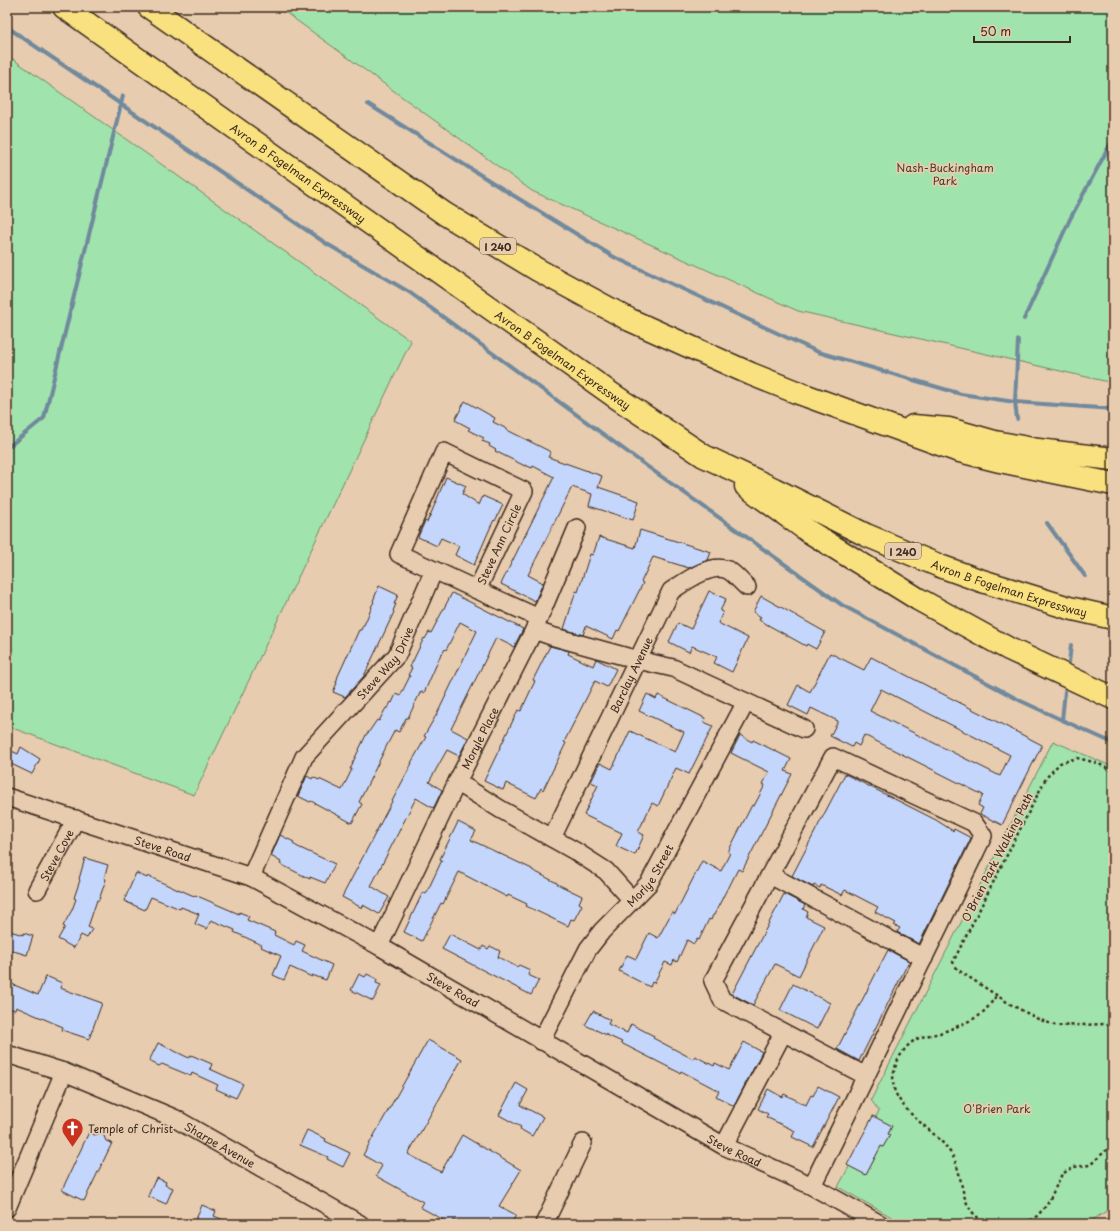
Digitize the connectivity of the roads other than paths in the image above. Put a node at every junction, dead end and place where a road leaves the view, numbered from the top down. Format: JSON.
{"nodes":[{"id":1,"x":64,"y":7,"type":"edge"},
{"id":2,"x":150,"y":7,"type":"edge"},
{"id":3,"x":880,"y":422,"type":"junction"},
{"id":4,"x":704,"y":456,"type":"junction"},
{"id":5,"x":1113,"y":459,"type":"edge"},
{"id":6,"x":1113,"y":484,"type":"edge"},
{"id":7,"x":577,"y":528,"type":"dead end"},
{"id":8,"x":434,"y":570,"type":"junction"},
{"id":9,"x":747,"y":587,"type":"dead end"},
{"id":10,"x":477,"y":590,"type":"junction"},
{"id":11,"x":1113,"y":618,"type":"edge"},
{"id":12,"x":536,"y":624,"type":"junction"},
{"id":13,"x":638,"y":660,"type":"junction"},
{"id":14,"x":1113,"y":698,"type":"edge"},
{"id":15,"x":746,"y":702,"type":"junction"},
{"id":16,"x":804,"y":729,"type":"dead end"},
{"id":17,"x":457,"y":782,"type":"junction"},
{"id":18,"x":7,"y":797,"type":"edge"},
{"id":19,"x":76,"y":819,"type":"junction"},
{"id":20,"x":552,"y":838,"type":"junction"},
{"id":21,"x":770,"y":874,"type":"junction"},
{"id":22,"x":251,"y":877,"type":"junction"},
{"id":23,"x":37,"y":890,"type":"dead end"},
{"id":24,"x":632,"y":900,"type":"junction"},
{"id":25,"x":379,"y":946,"type":"junction"},
{"id":26,"x":924,"y":958,"type":"junction"},
{"id":27,"x":783,"y":1033,"type":"junction"},
{"id":28,"x":541,"y":1041,"type":"junction"},
{"id":29,"x":7,"y":1054,"type":"edge"},
{"id":30,"x":64,"y":1072,"type":"junction"},
{"id":31,"x":866,"y":1076,"type":"junction"},
{"id":32,"x":583,"y":1143,"type":"dead end"},
{"id":33,"x":724,"y":1146,"type":"junction"},
{"id":34,"x":812,"y":1186,"type":"junction"},
{"id":35,"x":7,"y":1208,"type":"edge"},
{"id":36,"x":360,"y":1224,"type":"edge"},
{"id":37,"x":544,"y":1224,"type":"edge"},
{"id":38,"x":880,"y":1224,"type":"edge"}],
"edges":[{"from":1,"to":4,"type":"highway","name":"Avron B Fogelman Expressway","number":"I 240"},
{"from":2,"to":3,"type":"highway","number":"I 240"},
{"from":3,"to":5,"type":"highway"},
{"from":3,"to":6,"type":"highway","number":"I 240"},
{"from":4,"to":11,"type":"highway","name":"Avron B Fogelman Expressway","number":"I 240"},
{"from":4,"to":14,"type":"highway"},
{"from":7,"to":12,"type":"street","name":"Moryle Place"},
{"from":8,"to":10,"type":"street","name":"Steve Ann Circle"},
{"from":8,"to":10,"type":"street","name":"Steve Ann Circle"},
{"from":8,"to":22,"type":"street","name":"Steve Way Drive"},
{"from":9,"to":13,"type":"street","name":"Barclay Avenue"},
{"from":10,"to":12,"type":"street"},
{"from":12,"to":13,"type":"street"},
{"from":12,"to":17,"type":"street","name":"Moryle Place"},
{"from":13,"to":15,"type":"street"},
{"from":13,"to":20,"type":"street","name":"Barclay Avenue"},
{"from":15,"to":16,"type":"street"},
{"from":15,"to":24,"type":"street","name":"Morlye Street"},
{"from":17,"to":20,"type":"street"},
{"from":17,"to":25,"type":"street","name":"Moryle Place"},
{"from":18,"to":19,"type":"street","name":"Steve Road"},
{"from":19,"to":22,"type":"street","name":"Steve Road"},
{"from":19,"to":23,"type":"street","name":"Steve Cove"},
{"from":20,"to":24,"type":"street"},
{"from":21,"to":26,"type":"street"},
{"from":21,"to":26,"type":"street"},
{"from":21,"to":27,"type":"street"},
{"from":22,"to":25,"type":"street","name":"Steve Road"},
{"from":24,"to":28,"type":"street","name":"Morlye Street"},
{"from":25,"to":28,"type":"street","name":"Steve Road"},
{"from":26,"to":31,"type":"street"},
{"from":27,"to":31,"type":"street"},
{"from":27,"to":33,"type":"street"},
{"from":28,"to":33,"type":"street","name":"Steve Road"},
{"from":29,"to":30,"type":"street","name":"Sharpe Avenue"},
{"from":30,"to":35,"type":"street"},
{"from":30,"to":36,"type":"street","name":"Sharpe Avenue"},
{"from":31,"to":34,"type":"street"},
{"from":32,"to":37,"type":"street"},
{"from":33,"to":34,"type":"street","name":"Steve Road"},
{"from":34,"to":38,"type":"street","name":"Steve Road"}]}
